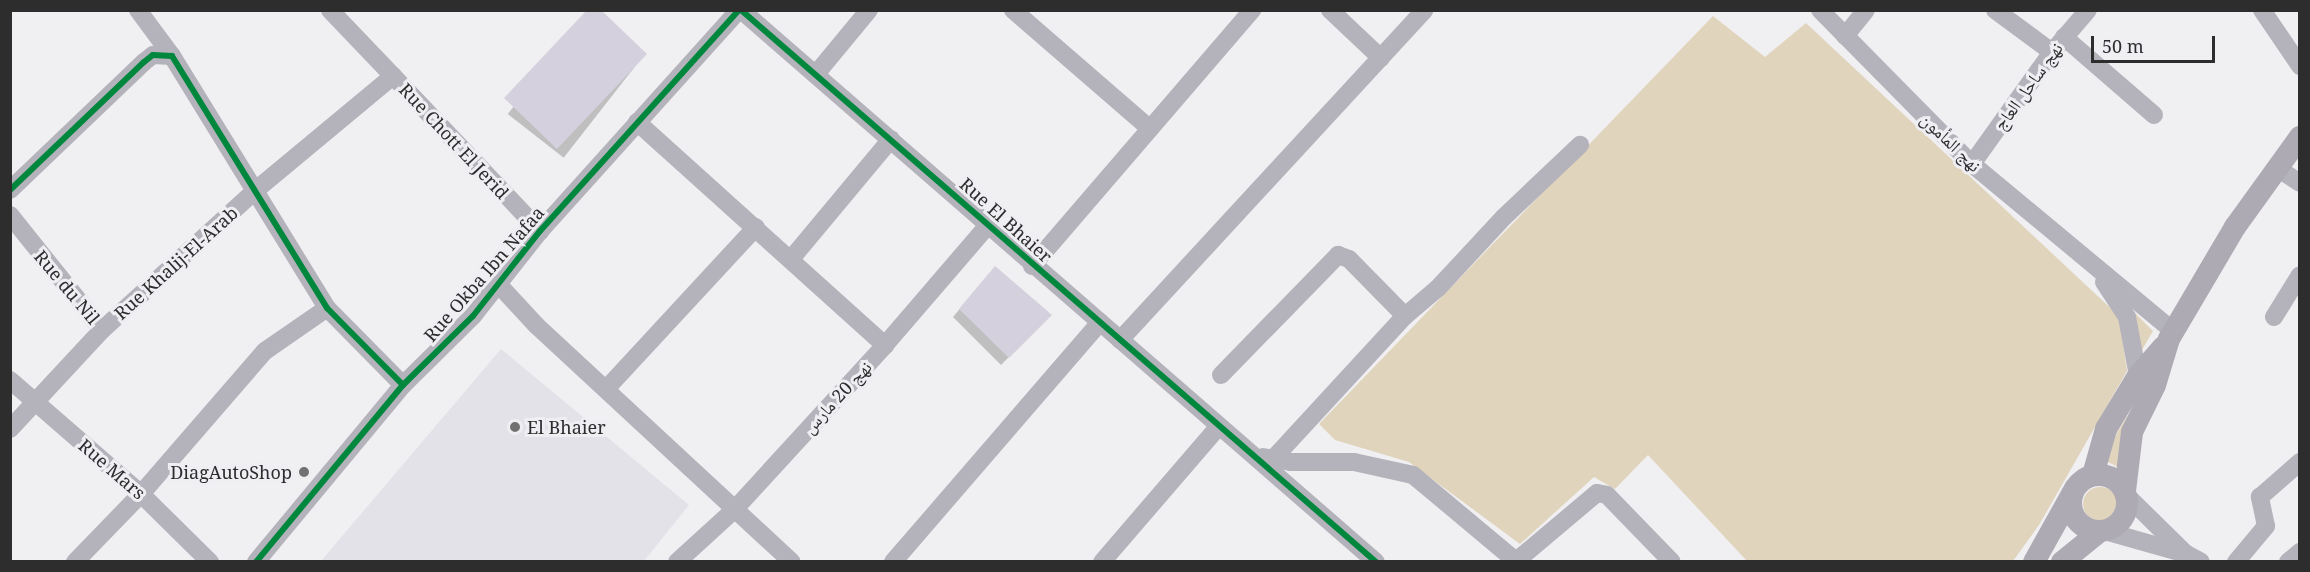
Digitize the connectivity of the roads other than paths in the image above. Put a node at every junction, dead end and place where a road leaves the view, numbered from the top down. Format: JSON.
{"nodes":[{"id":1,"x":138,"y":10,"type":"edge"},
{"id":2,"x":330,"y":10,"type":"edge"},
{"id":3,"x":740,"y":10,"type":"edge"},
{"id":4,"x":869,"y":10,"type":"edge"},
{"id":5,"x":1013,"y":10,"type":"edge"},
{"id":6,"x":1252,"y":10,"type":"edge"},
{"id":7,"x":1330,"y":10,"type":"edge"},
{"id":8,"x":1425,"y":10,"type":"edge"},
{"id":9,"x":1820,"y":10,"type":"edge"},
{"id":10,"x":1866,"y":10,"type":"edge"},
{"id":11,"x":1995,"y":10,"type":"edge"},
{"id":12,"x":2088,"y":10,"type":"edge"},
{"id":13,"x":2262,"y":10,"type":"edge"},
{"id":14,"x":1845,"y":36,"type":"junction"},
{"id":15,"x":2064,"y":37,"type":"junction"},
{"id":16,"x":2052,"y":52,"type":"junction"},
{"id":17,"x":172,"y":56,"type":"junction"},
{"id":18,"x":1381,"y":58,"type":"junction"},
{"id":19,"x":2300,"y":66,"type":"edge"},
{"id":20,"x":816,"y":75,"type":"junction"},
{"id":21,"x":393,"y":76,"type":"junction"},
{"id":22,"x":2154,"y":115,"type":"dead end"},
{"id":23,"x":637,"y":122,"type":"junction"},
{"id":24,"x":1148,"y":127,"type":"junction"},
{"id":25,"x":2300,"y":137,"type":"edge"},
{"id":26,"x":891,"y":139,"type":"junction"},
{"id":27,"x":1580,"y":145,"type":"dead end"},
{"id":28,"x":1972,"y":164,"type":"junction"},
{"id":29,"x":2277,"y":168,"type":"junction"},
{"id":30,"x":2300,"y":183,"type":"edge"},
{"id":31,"x":257,"y":189,"type":"junction"},
{"id":32,"x":10,"y":190,"type":"edge"},
{"id":33,"x":10,"y":215,"type":"edge"},
{"id":34,"x":989,"y":224,"type":"junction"},
{"id":35,"x":756,"y":227,"type":"junction"},
{"id":36,"x":540,"y":231,"type":"junction"},
{"id":37,"x":791,"y":259,"type":"junction"},
{"id":38,"x":2090,"y":264,"type":"junction"},
{"id":39,"x":1032,"y":266,"type":"junction"},
{"id":40,"x":2300,"y":275,"type":"edge"},
{"id":41,"x":499,"y":285,"type":"junction"},
{"id":42,"x":327,"y":308,"type":"junction"},
{"id":43,"x":1405,"y":316,"type":"junction"},
{"id":44,"x":2274,"y":317,"type":"dead end"},
{"id":45,"x":1100,"y":322,"type":"junction"},
{"id":46,"x":102,"y":330,"type":"junction"},
{"id":47,"x":2171,"y":335,"type":"junction"},
{"id":48,"x":1120,"y":340,"type":"junction"},
{"id":49,"x":885,"y":345,"type":"junction"},
{"id":50,"x":1221,"y":375,"type":"dead end"},
{"id":51,"x":2138,"y":376,"type":"junction"},
{"id":52,"x":10,"y":380,"type":"edge"},
{"id":53,"x":403,"y":385,"type":"junction"},
{"id":54,"x":606,"y":388,"type":"junction"},
{"id":55,"x":38,"y":403,"type":"junction"},
{"id":56,"x":1219,"y":426,"type":"junction"},
{"id":57,"x":10,"y":429,"type":"edge"},
{"id":58,"x":1250,"y":453,"type":"junction"},
{"id":59,"x":1272,"y":460,"type":"junction"},
{"id":60,"x":2300,"y":462,"type":"edge"},
{"id":61,"x":2093,"y":475,"type":"junction"},
{"id":62,"x":141,"y":494,"type":"junction"},
{"id":63,"x":2072,"y":494,"type":"junction"},
{"id":64,"x":2126,"y":494,"type":"junction"},
{"id":65,"x":734,"y":510,"type":"junction"},
{"id":66,"x":2102,"y":531,"type":"junction"},
{"id":67,"x":2300,"y":552,"type":"edge"},
{"id":68,"x":2193,"y":557,"type":"edge"},
{"id":69,"x":75,"y":561,"type":"edge"},
{"id":70,"x":210,"y":561,"type":"edge"},
{"id":71,"x":256,"y":561,"type":"edge"},
{"id":72,"x":677,"y":561,"type":"edge"},
{"id":73,"x":792,"y":561,"type":"edge"},
{"id":74,"x":893,"y":561,"type":"edge"},
{"id":75,"x":1102,"y":561,"type":"edge"},
{"id":76,"x":1376,"y":561,"type":"edge"},
{"id":77,"x":1516,"y":561,"type":"edge"},
{"id":78,"x":1672,"y":561,"type":"edge"},
{"id":79,"x":2034,"y":561,"type":"edge"},
{"id":80,"x":2062,"y":561,"type":"edge"},
{"id":81,"x":2236,"y":561,"type":"edge"},
{"id":82,"x":2288,"y":561,"type":"edge"}],
"edges":[{"from":1,"to":17,"type":"street"},
{"from":2,"to":21,"type":"street"},
{"from":3,"to":20,"type":"street","name":"Rue El Bhaier"},
{"from":3,"to":23,"type":"street","name":"Rue Okba Ibn Nafaa"},
{"from":4,"to":20,"type":"street"},
{"from":5,"to":24,"type":"street"},
{"from":6,"to":24,"type":"street"},
{"from":7,"to":18,"type":"street"},
{"from":8,"to":18,"type":"street"},
{"from":9,"to":14,"type":"street","name":"نهج المأمون"},
{"from":10,"to":14,"type":"street"},
{"from":11,"to":16,"type":"street"},
{"from":12,"to":15,"type":"street","name":"نهج ساحل العاج"},
{"from":13,"to":19,"type":"street"},
{"from":14,"to":28,"type":"street","name":"نهج المأمون"},
{"from":15,"to":16,"type":"street","name":"نهج ساحل العاج"},
{"from":15,"to":22,"type":"street"},
{"from":16,"to":28,"type":"street","name":"نهج ساحل العاج"},
{"from":17,"to":31,"type":"street"},
{"from":17,"to":32,"type":"street"},
{"from":18,"to":48,"type":"street"},
{"from":20,"to":26,"type":"street","name":"Rue El Bhaier"},
{"from":21,"to":31,"type":"street","name":"Rue Khalij-El-Arab"},
{"from":21,"to":36,"type":"street","name":"Rue Chott El Jerid"},
{"from":23,"to":35,"type":"street"},
{"from":23,"to":36,"type":"street","name":"Rue Okba Ibn Nafaa"},
{"from":24,"to":39,"type":"street"},
{"from":25,"to":29,"type":"main road"},
{"from":26,"to":34,"type":"street","name":"Rue El Bhaier"},
{"from":26,"to":37,"type":"street"},
{"from":27,"to":43,"type":"street"},
{"from":28,"to":38,"type":"street","name":"نهج المأمون"},
{"from":29,"to":30,"type":"street"},
{"from":29,"to":47,"type":"main road"},
{"from":31,"to":42,"type":"street"},
{"from":31,"to":46,"type":"street","name":"Rue Khalij-El-Arab"},
{"from":33,"to":46,"type":"street","name":"Rue du Nil"},
{"from":34,"to":39,"type":"street","name":"Rue El Bhaier"},
{"from":34,"to":49,"type":"street","name":"نهج 20 مارس"},
{"from":35,"to":37,"type":"street"},
{"from":35,"to":54,"type":"street"},
{"from":36,"to":41,"type":"street","name":"Rue Okba Ibn Nafaa"},
{"from":37,"to":49,"type":"street"},
{"from":38,"to":47,"type":"street","name":"نهج المأمون"},
{"from":38,"to":51,"type":"street","name":"نهج المأمون"},
{"from":39,"to":45,"type":"street","name":"Rue El Bhaier"},
{"from":40,"to":44,"type":"street"},
{"from":41,"to":53,"type":"street","name":"Rue Okba Ibn Nafaa"},
{"from":41,"to":54,"type":"street"},
{"from":42,"to":53,"type":"street"},
{"from":42,"to":62,"type":"street"},
{"from":43,"to":50,"type":"street"},
{"from":43,"to":59,"type":"street"},
{"from":45,"to":48,"type":"street","name":"Rue El Bhaier"},
{"from":45,"to":74,"type":"street"},
{"from":46,"to":55,"type":"street","name":"Rue Khalij-El-Arab"},
{"from":47,"to":51,"type":"main road"},
{"from":47,"to":64,"type":"main road"},
{"from":48,"to":56,"type":"street","name":"Rue El Bhaier"},
{"from":49,"to":65,"type":"street","name":"نهج 20 مارس"},
{"from":51,"to":61,"type":"main road"},
{"from":52,"to":55,"type":"street","name":"Rue Mars"},
{"from":53,"to":71,"type":"street","name":"Rue Okba Ibn Nafaa"},
{"from":54,"to":65,"type":"street"},
{"from":55,"to":57,"type":"street","name":"Rue Khalij-El-Arab"},
{"from":55,"to":62,"type":"street","name":"Rue Mars"},
{"from":56,"to":58,"type":"street","name":"Rue El Bhaier"},
{"from":56,"to":75,"type":"street"},
{"from":58,"to":59,"type":"street"},
{"from":58,"to":76,"type":"street","name":"Rue El Bhaier"},
{"from":59,"to":77,"type":"street"},
{"from":60,"to":81,"type":"street"},
{"from":61,"to":63,"type":"main road"},
{"from":61,"to":64,"type":"main road"},
{"from":62,"to":69,"type":"street"},
{"from":62,"to":70,"type":"street","name":"Rue Mars"},
{"from":63,"to":66,"type":"main road"},
{"from":63,"to":79,"type":"main road"},
{"from":64,"to":66,"type":"main road"},
{"from":64,"to":68,"type":"street"},
{"from":65,"to":72,"type":"street","name":"نهج 20 مارس"},
{"from":65,"to":73,"type":"street"},
{"from":66,"to":68,"type":"street"},
{"from":66,"to":80,"type":"main road"},
{"from":67,"to":82,"type":"street"},
{"from":77,"to":78,"type":"street"}]}
